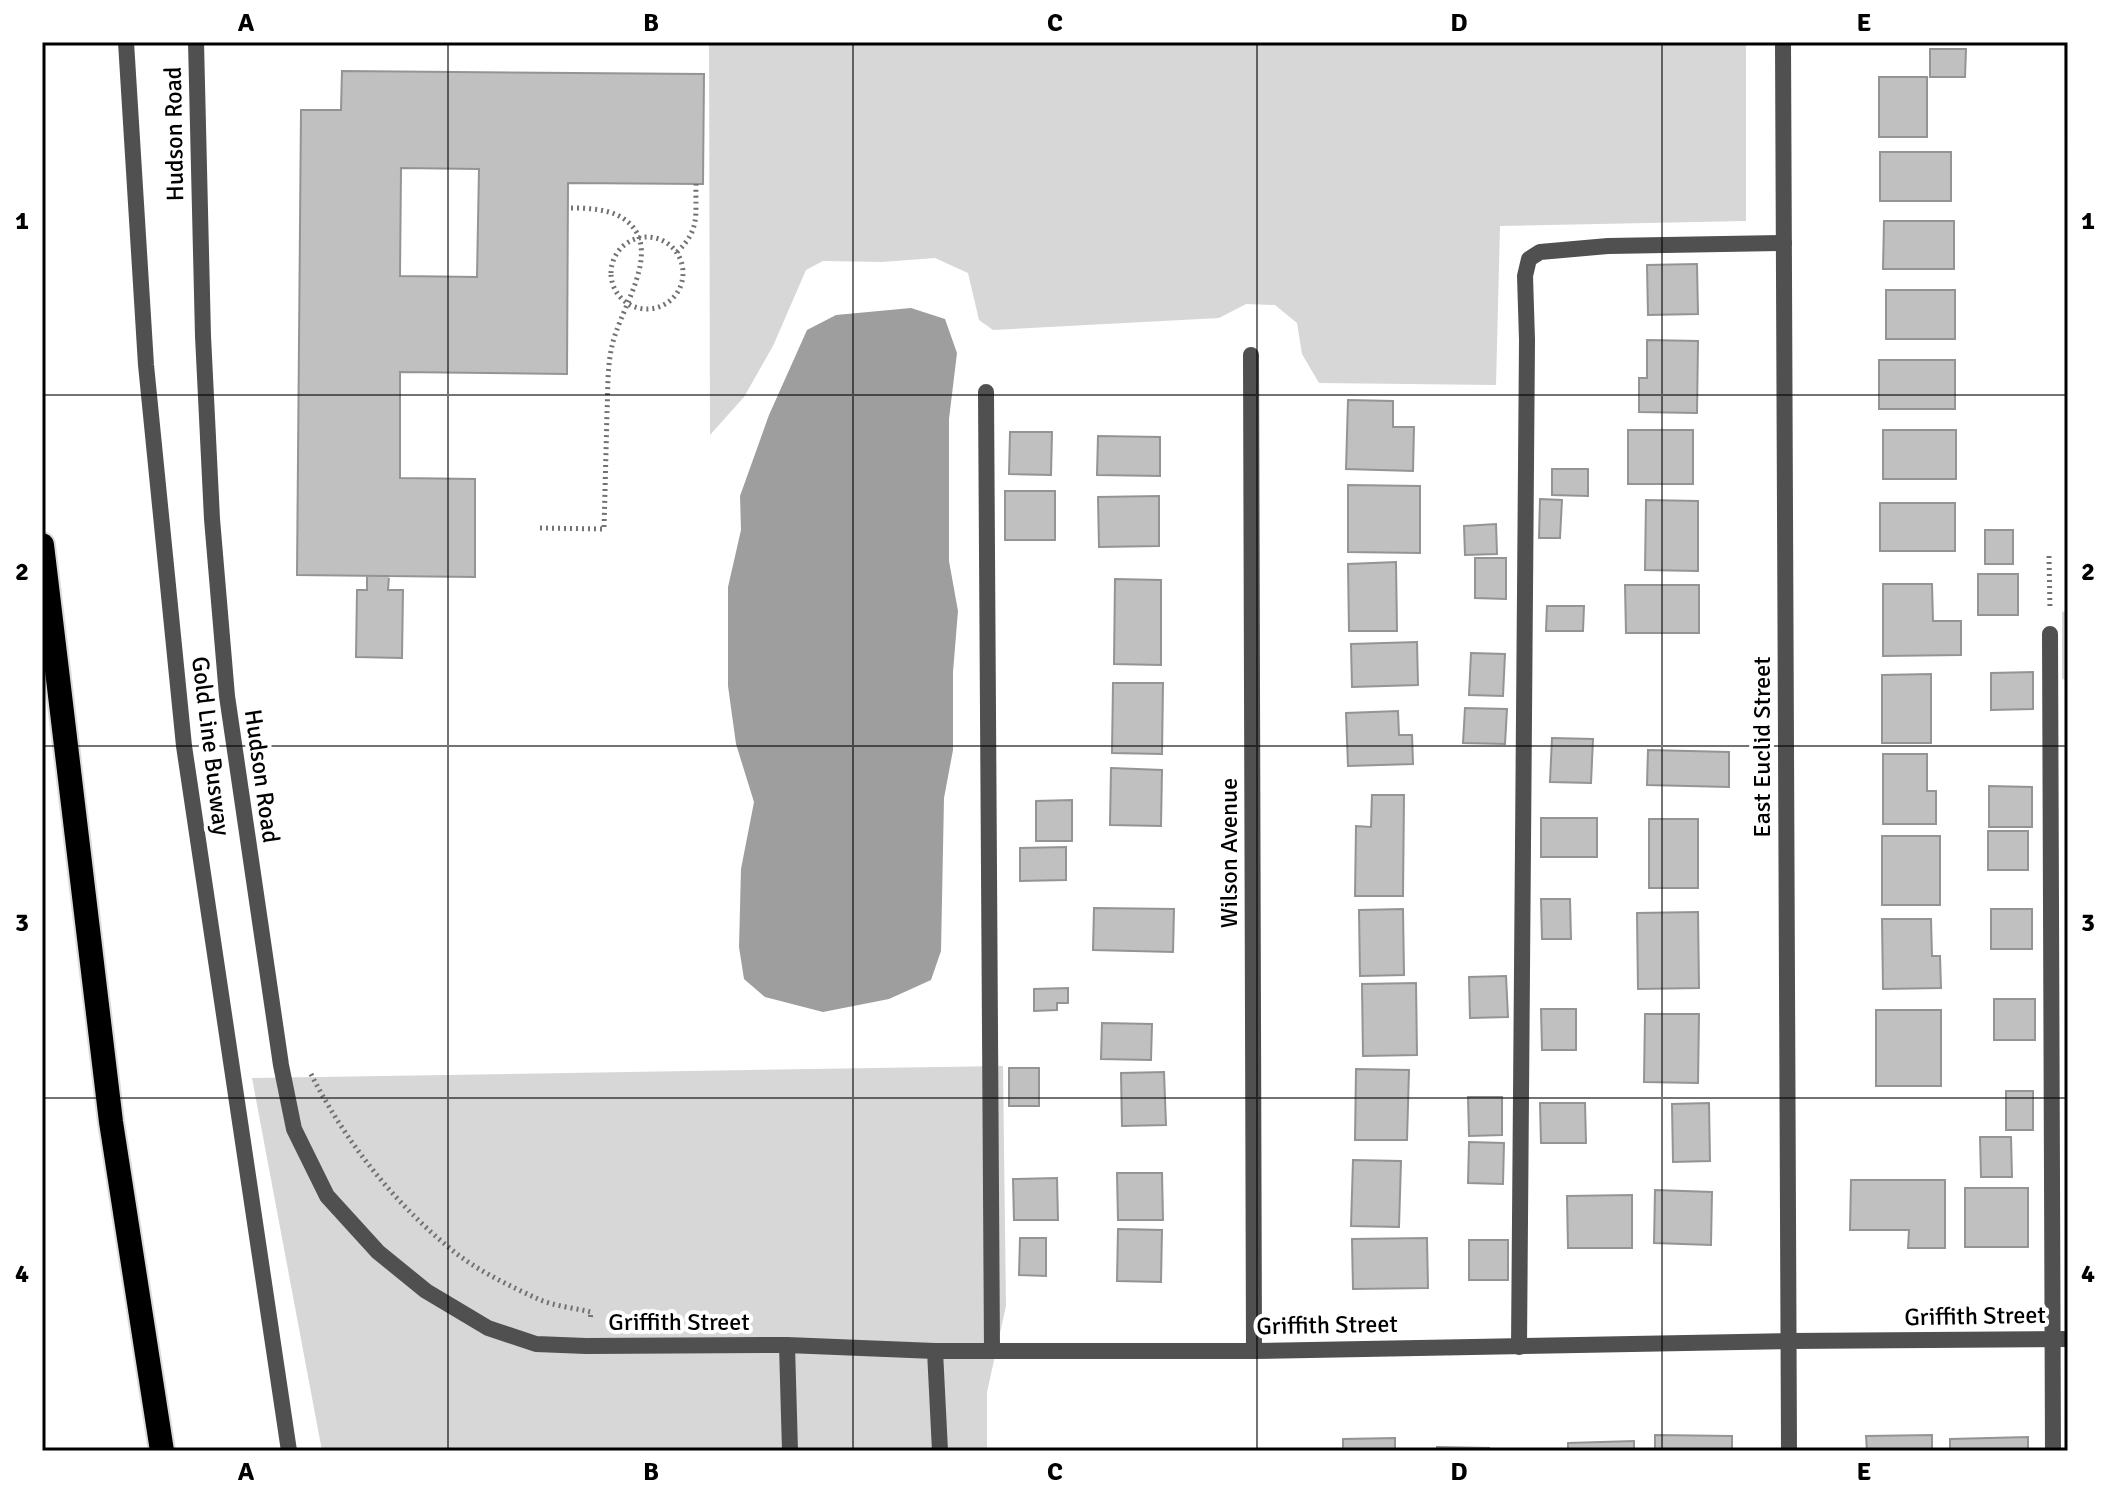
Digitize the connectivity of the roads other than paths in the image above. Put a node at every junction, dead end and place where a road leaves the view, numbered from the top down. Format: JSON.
{"nodes":[{"id":1,"x":126,"y":42,"type":"edge"},
{"id":2,"x":196,"y":42,"type":"edge"},
{"id":3,"x":1783,"y":42,"type":"edge"},
{"id":4,"x":1784,"y":243,"type":"junction"},
{"id":5,"x":1251,"y":355,"type":"dead end"},
{"id":6,"x":986,"y":392,"type":"dead end"},
{"id":7,"x":42,"y":545,"type":"edge"},
{"id":8,"x":2050,"y":634,"type":"road end"},
{"id":9,"x":2060,"y":1339,"type":"edge"},
{"id":10,"x":1789,"y":1341,"type":"junction"},
{"id":11,"x":787,"y":1345,"type":"junction"},
{"id":12,"x":586,"y":1346,"type":"joint"},
{"id":13,"x":1519,"y":1347,"type":"junction"},
{"id":14,"x":935,"y":1351,"type":"junction"},
{"id":15,"x":992,"y":1351,"type":"junction"},
{"id":16,"x":1254,"y":1351,"type":"junction"},
{"id":17,"x":162,"y":1451,"type":"edge"},
{"id":18,"x":289,"y":1451,"type":"edge"},
{"id":19,"x":790,"y":1451,"type":"edge"},
{"id":20,"x":940,"y":1451,"type":"edge"},
{"id":21,"x":1789,"y":1451,"type":"edge"},
{"id":22,"x":2053,"y":1451,"type":"edge"}],
"edges":[{"from":1,"to":18,"type":"street","name":"Gold Line Busway"},
{"from":2,"to":12,"type":"street","name":"Hudson Road"},
{"from":3,"to":4,"type":"street","name":"East Euclid Street"},
{"from":4,"to":10,"type":"street","name":"East Euclid Street"},
{"from":4,"to":13,"type":"street"},
{"from":5,"to":16,"type":"street","name":"Wilson Avenue"},
{"from":6,"to":15,"type":"street"},
{"from":7,"to":17,"type":"highway"},
{"from":8,"to":9,"type":"street"},
{"from":9,"to":10,"type":"street","name":"Griffith Street"},
{"from":9,"to":22,"type":"street"},
{"from":10,"to":13,"type":"street","name":"Griffith Street"},
{"from":10,"to":21,"type":"street","name":"East Euclid Street"},
{"from":11,"to":12,"type":"street","name":"Griffith Street"},
{"from":11,"to":14,"type":"street","name":"Griffith Street"},
{"from":11,"to":19,"type":"street"},
{"from":13,"to":16,"type":"street","name":"Griffith Street"},
{"from":14,"to":15,"type":"street","name":"Griffith Street"},
{"from":14,"to":20,"type":"street"},
{"from":15,"to":16,"type":"street","name":"Griffith Street"}]}
